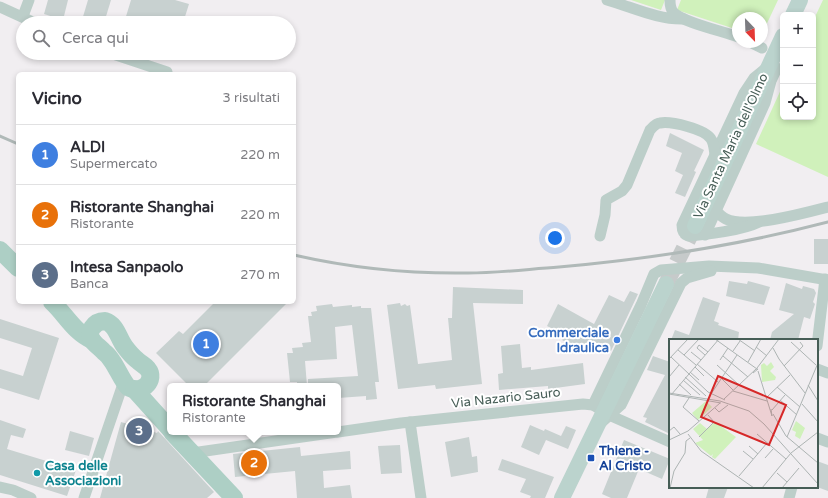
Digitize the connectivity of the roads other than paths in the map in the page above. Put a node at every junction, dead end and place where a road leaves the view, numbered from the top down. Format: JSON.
{"nodes":[{"id":1,"x":29,"y":0,"type":"edge"},
{"id":2,"x":607,"y":0,"type":"edge"},
{"id":3,"x":670,"y":0,"type":"edge"},
{"id":4,"x":800,"y":0,"type":"edge"},
{"id":5,"x":0,"y":7,"type":"edge"},
{"id":6,"x":794,"y":12,"type":"edge"},
{"id":7,"x":23,"y":16,"type":"joint"},
{"id":8,"x":685,"y":19,"type":"junction"},
{"id":9,"x":732,"y":35,"type":"edge"},
{"id":10,"x":780,"y":41,"type":"edge"},
{"id":11,"x":131,"y":60,"type":"edge"},
{"id":12,"x":768,"y":67,"type":"junction"},
{"id":13,"x":167,"y":72,"type":"dead end"},
{"id":14,"x":715,"y":154,"type":"junction"},
{"id":15,"x":828,"y":207,"type":"edge"},
{"id":16,"x":716,"y":211,"type":"junction"},
{"id":17,"x":759,"y":222,"type":"junction"},
{"id":18,"x":700,"y":230,"type":"junction"},
{"id":19,"x":600,"y":236,"type":"dead end"},
{"id":20,"x":0,"y":250,"type":"edge"},
{"id":21,"x":16,"y":266,"type":"edge"},
{"id":22,"x":672,"y":268,"type":"junction"},
{"id":23,"x":758,"y":268,"type":"junction"},
{"id":24,"x":827,"y":279,"type":"edge"},
{"id":25,"x":673,"y":283,"type":"junction"},
{"id":26,"x":58,"y":308,"type":"edge"},
{"id":27,"x":97,"y":323,"type":"junction"},
{"id":28,"x":818,"y":339,"type":"edge"},
{"id":29,"x":92,"y":340,"type":"junction"},
{"id":30,"x":818,"y":369,"type":"edge"},
{"id":31,"x":828,"y":373,"type":"edge"},
{"id":32,"x":150,"y":379,"type":"junction"},
{"id":33,"x":130,"y":387,"type":"junction"},
{"id":34,"x":154,"y":410,"type":"junction"},
{"id":35,"x":601,"y":414,"type":"junction"},
{"id":36,"x":410,"y":422,"type":"junction"},
{"id":37,"x":167,"y":425,"type":"edge"},
{"id":38,"x":341,"y":431,"type":"edge"},
{"id":39,"x":175,"y":435,"type":"edge"},
{"id":40,"x":316,"y":435,"type":"edge"},
{"id":41,"x":818,"y":438,"type":"edge"},
{"id":42,"x":669,"y":442,"type":"edge"},
{"id":43,"x":828,"y":442,"type":"edge"},
{"id":44,"x":192,"y":453,"type":"junction"},
{"id":45,"x":0,"y":487,"type":"edge"},
{"id":46,"x":792,"y":488,"type":"edge"},
{"id":47,"x":231,"y":496,"type":"edge"},
{"id":48,"x":31,"y":498,"type":"edge"},
{"id":49,"x":84,"y":498,"type":"edge"},
{"id":50,"x":421,"y":498,"type":"edge"},
{"id":51,"x":563,"y":498,"type":"edge"},
{"id":52,"x":790,"y":498,"type":"edge"}],
"edges":[{"from":1,"to":7,"type":"street"},
{"from":2,"to":8,"type":"street"},
{"from":3,"to":8,"type":"street"},
{"from":4,"to":6,"type":"main road"},
{"from":5,"to":7,"type":"street"},
{"from":8,"to":9,"type":"street"},
{"from":10,"to":12,"type":"main road","name":"Via Santa Maria dell'Olmo"},
{"from":10,"to":16,"type":"street","name":"Via Santa Maria dell'Olmo"},
{"from":11,"to":13,"type":"street"},
{"from":12,"to":14,"type":"street","name":"Via Santa Maria dell'Olmo"},
{"from":12,"to":18,"type":"main road","name":"Via Santa Maria dell'Olmo"},
{"from":14,"to":18,"type":"street","name":"Via Santa Maria dell'Olmo"},
{"from":14,"to":19,"type":"street"},
{"from":15,"to":17,"type":"street"},
{"from":16,"to":17,"type":"street"},
{"from":16,"to":18,"type":"street","name":"Via Santa Maria dell'Olmo"},
{"from":17,"to":18,"type":"street"},
{"from":20,"to":21,"type":"main road"},
{"from":22,"to":23,"type":"street"},
{"from":22,"to":25,"type":"street"},
{"from":22,"to":35,"type":"street"},
{"from":23,"to":24,"type":"street"},
{"from":23,"to":25,"type":"street"},
{"from":24,"to":28,"type":"street"},
{"from":25,"to":35,"type":"main road"},
{"from":26,"to":27,"type":"main road"},
{"from":26,"to":29,"type":"main road"},
{"from":27,"to":29,"type":"main road"},
{"from":27,"to":32,"type":"main road"},
{"from":29,"to":33,"type":"main road"},
{"from":30,"to":31,"type":"street"},
{"from":32,"to":33,"type":"main road"},
{"from":32,"to":34,"type":"main road"},
{"from":33,"to":34,"type":"main road"},
{"from":33,"to":49,"type":"street"},
{"from":34,"to":37,"type":"main road"},
{"from":35,"to":36,"type":"street","name":"Via Nazario Sauro"},
{"from":35,"to":42,"type":"street"},
{"from":35,"to":51,"type":"main road"},
{"from":36,"to":38,"type":"street","name":"Via Nazario Sauro"},
{"from":36,"to":50,"type":"street"},
{"from":39,"to":44,"type":"main road"},
{"from":40,"to":44,"type":"street","name":"Via Nazario Sauro"},
{"from":41,"to":43,"type":"street"},
{"from":44,"to":47,"type":"main road"},
{"from":45,"to":48,"type":"street"},
{"from":46,"to":52,"type":"street"}]}
